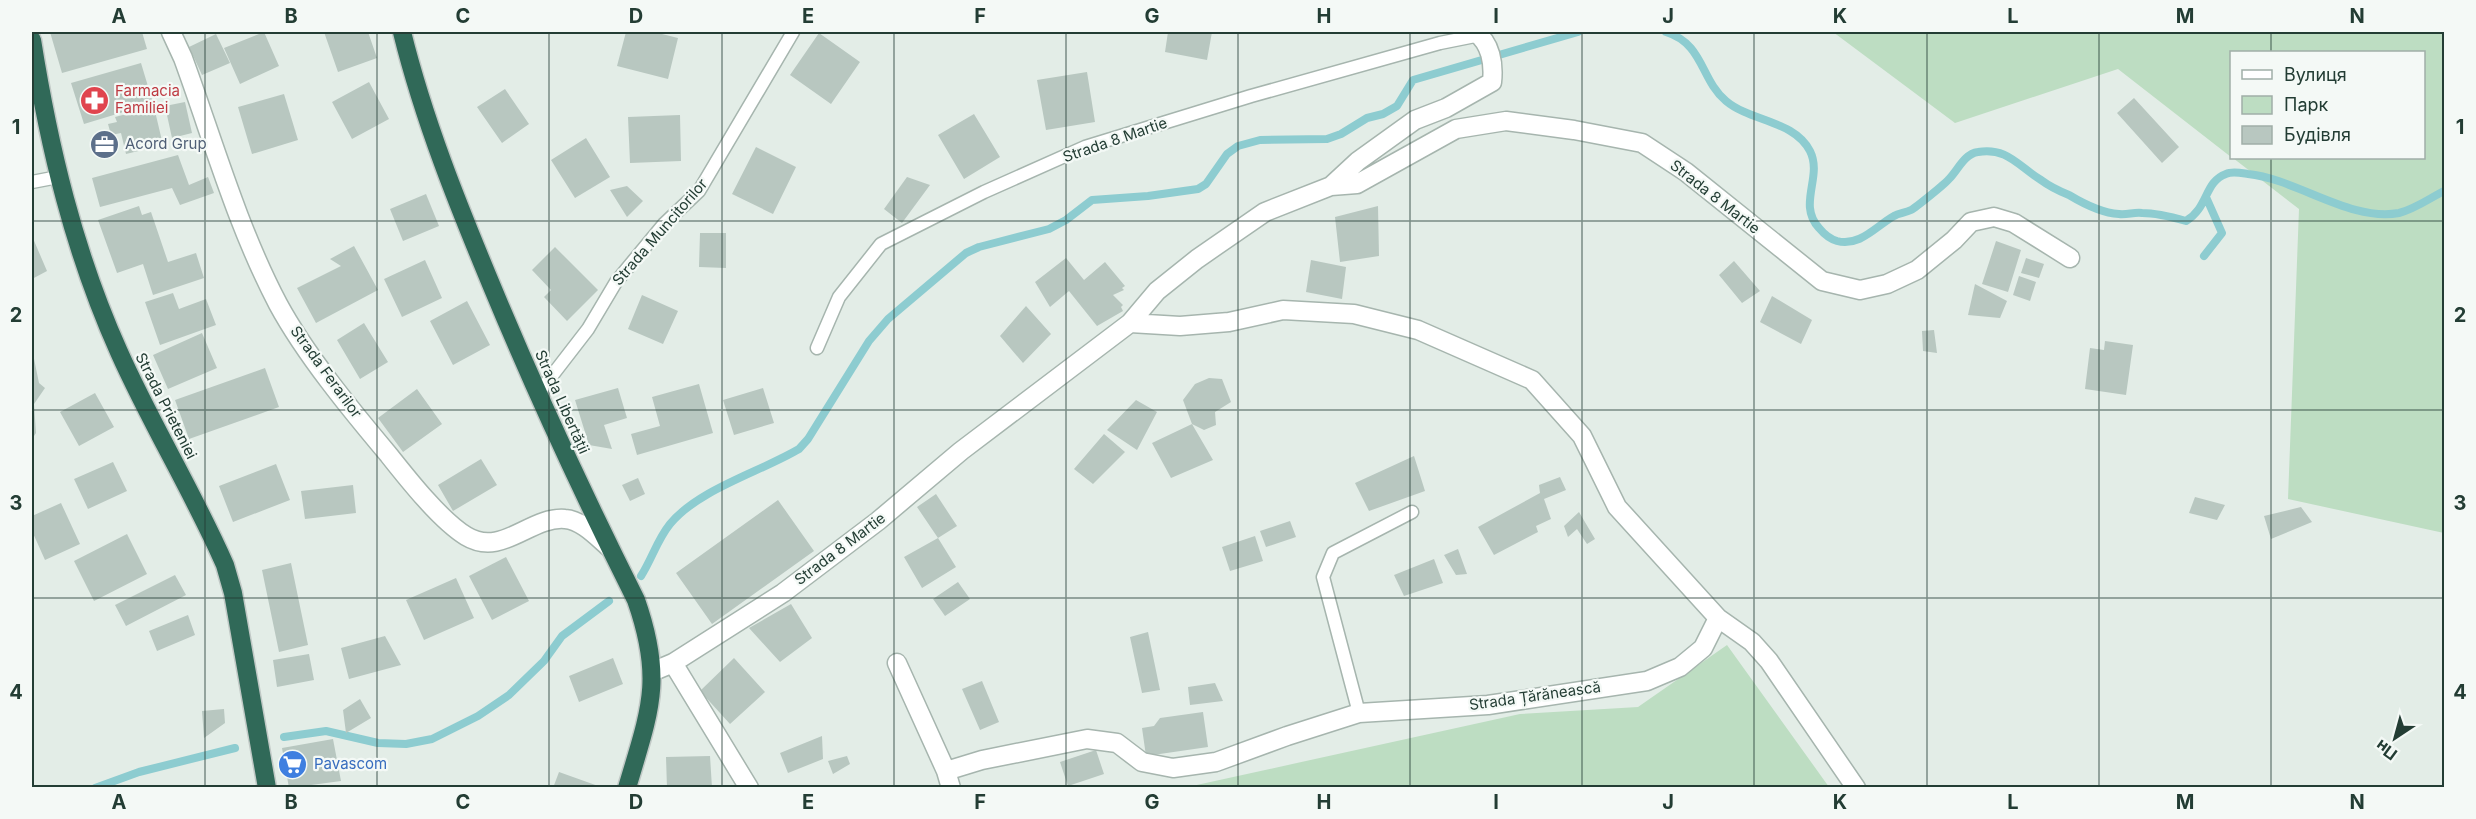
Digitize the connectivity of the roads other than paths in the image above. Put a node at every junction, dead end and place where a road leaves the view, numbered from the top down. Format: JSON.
{"nodes":[{"id":1,"x":171,"y":32,"type":"edge"},
{"id":2,"x":402,"y":32,"type":"edge"},
{"id":3,"x":793,"y":32,"type":"edge"},
{"id":4,"x":1482,"y":38,"type":"edge"},
{"id":5,"x":32,"y":40,"type":"edge"},
{"id":6,"x":37,"y":115,"type":"edge"},
{"id":7,"x":58,"y":177,"type":"junction"},
{"id":8,"x":34,"y":184,"type":"edge"},
{"id":9,"x":1331,"y":186,"type":"junction"},
{"id":10,"x":2070,"y":258,"type":"dead end"},
{"id":11,"x":1130,"y":323,"type":"junction"},
{"id":12,"x":817,"y":348,"type":"dead end"},
{"id":13,"x":537,"y":395,"type":"junction"},
{"id":14,"x":1412,"y":512,"type":"dead end"},
{"id":15,"x":610,"y":548,"type":"junction"},
{"id":16,"x":1718,"y":618,"type":"junction"},
{"id":17,"x":673,"y":663,"type":"junction"},
{"id":18,"x":897,"y":663,"type":"dead end"},
{"id":19,"x":654,"y":671,"type":"junction"},
{"id":20,"x":1359,"y":713,"type":"junction"},
{"id":21,"x":949,"y":779,"type":"edge"},
{"id":22,"x":267,"y":788,"type":"edge"},
{"id":23,"x":627,"y":788,"type":"edge"},
{"id":24,"x":749,"y":788,"type":"edge"},
{"id":25,"x":1856,"y":788,"type":"edge"}],
"edges":[{"from":1,"to":15,"type":"street","name":"Strada Ferarilor"},
{"from":2,"to":13,"type":"highway","name":"Strada Libertății"},
{"from":3,"to":13,"type":"lane","name":"Strada Muncitorilor"},
{"from":4,"to":9,"type":"street","name":"Strada 8 Martie"},
{"from":4,"to":12,"type":"lane","name":"Strada 8 Martie"},
{"from":5,"to":6,"type":"highway","name":"Strada Prieteniei"},
{"from":6,"to":7,"type":"highway","name":"Strada Prieteniei"},
{"from":7,"to":8,"type":"lane"},
{"from":7,"to":22,"type":"highway","name":"Strada Prieteniei"},
{"from":9,"to":10,"type":"street","name":"Strada 8 Martie"},
{"from":9,"to":11,"type":"street","name":"Strada 8 Martie"},
{"from":11,"to":16,"type":"street"},
{"from":11,"to":17,"type":"street","name":"Strada 8 Martie"},
{"from":13,"to":15,"type":"highway","name":"Strada Libertății"},
{"from":14,"to":20,"type":"lane"},
{"from":15,"to":19,"type":"highway","name":"Strada Libertății"},
{"from":16,"to":20,"type":"street","name":"Strada Țărănească"},
{"from":16,"to":25,"type":"street"},
{"from":17,"to":19,"type":"street","name":"Strada 8 Martie"},
{"from":17,"to":24,"type":"street"},
{"from":18,"to":21,"type":"street"},
{"from":19,"to":23,"type":"highway","name":"Strada Libertății"},
{"from":20,"to":21,"type":"street","name":"Strada Țărănească"}]}
